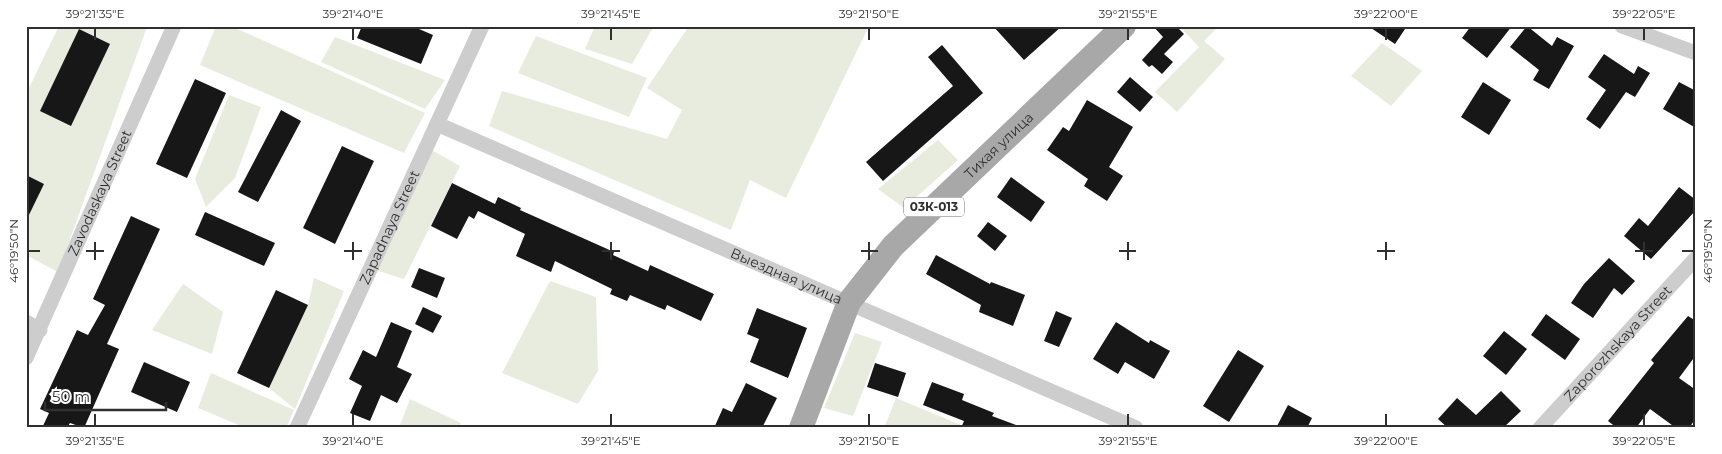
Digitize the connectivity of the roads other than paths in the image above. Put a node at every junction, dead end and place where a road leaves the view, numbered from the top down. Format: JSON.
{"nodes":[{"id":1,"x":174,"y":26,"type":"edge"},
{"id":2,"x":482,"y":26,"type":"edge"},
{"id":3,"x":1124,"y":26,"type":"edge"},
{"id":4,"x":1622,"y":26,"type":"edge"},
{"id":5,"x":1696,"y":53,"type":"edge"},
{"id":6,"x":437,"y":124,"type":"junction"},
{"id":7,"x":1696,"y":258,"type":"edge"},
{"id":8,"x":849,"y":302,"type":"junction"},
{"id":9,"x":26,"y":322,"type":"edge"},
{"id":10,"x":40,"y":330,"type":"junction"},
{"id":11,"x":26,"y":358,"type":"edge"},
{"id":12,"x":297,"y":428,"type":"edge"},
{"id":13,"x":801,"y":428,"type":"edge"},
{"id":14,"x":1136,"y":428,"type":"edge"},
{"id":15,"x":1540,"y":428,"type":"edge"}],
"edges":[{"from":1,"to":10,"type":"street","name":"Zavodaskaya Street"},
{"from":2,"to":6,"type":"street","name":"Zapadnaya Street"},
{"from":3,"to":8,"type":"main road","name":"Тихая улица","number":"03К-013"},
{"from":4,"to":5,"type":"street"},
{"from":6,"to":8,"type":"street","name":"Выездная улица"},
{"from":6,"to":12,"type":"street","name":"Zapadnaya Street"},
{"from":7,"to":15,"type":"street","name":"Zaporozhskaya Street"},
{"from":8,"to":13,"type":"main road","name":"Тихая улица","number":"03К-013"},
{"from":8,"to":14,"type":"street","name":"Выездная улица"},
{"from":9,"to":10,"type":"street"},
{"from":10,"to":11,"type":"street","name":"Zavodaskaya Street"}]}
